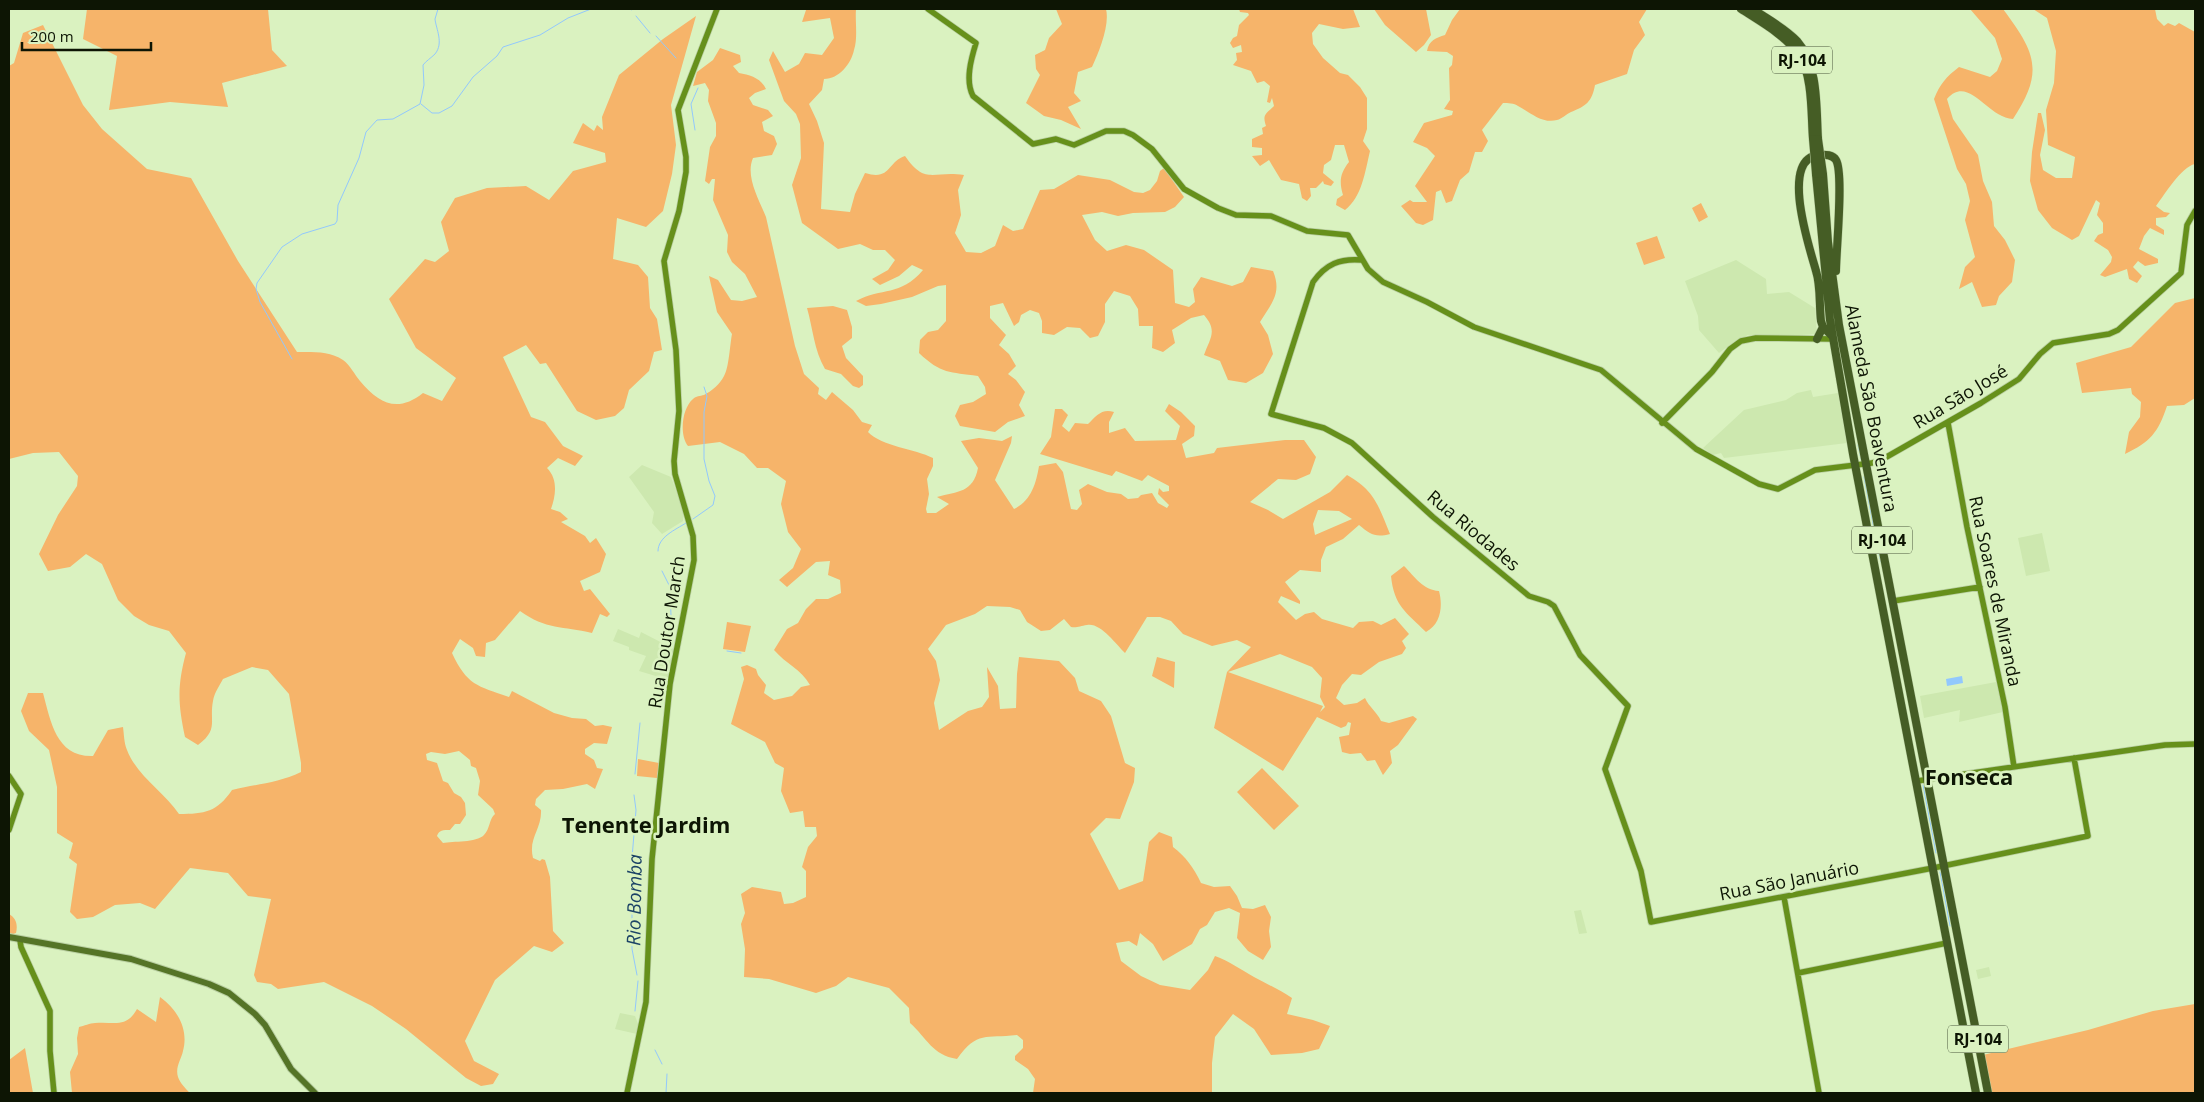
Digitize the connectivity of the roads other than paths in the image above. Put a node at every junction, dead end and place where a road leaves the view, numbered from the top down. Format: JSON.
{"nodes":[{"id":1,"x":717,"y":9,"type":"edge"},
{"id":2,"x":928,"y":9,"type":"edge"},
{"id":3,"x":1741,"y":9,"type":"edge"},
{"id":4,"x":1752,"y":9,"type":"edge"},
{"id":5,"x":1816,"y":139,"type":"junction"},
{"id":6,"x":1820,"y":174,"type":"junction"},
{"id":7,"x":2195,"y":211,"type":"edge"},
{"id":8,"x":1824,"y":251,"type":"junction"},
{"id":9,"x":1362,"y":260,"type":"junction"},
{"id":10,"x":1816,"y":271,"type":"junction"},
{"id":11,"x":1831,"y":290,"type":"junction"},
{"id":12,"x":1823,"y":327,"type":"junction"},
{"id":13,"x":1833,"y":338,"type":"junction"},
{"id":14,"x":1817,"y":339,"type":"junction"},
{"id":15,"x":1948,"y":422,"type":"junction"},
{"id":16,"x":1662,"y":423,"type":"junction"},
{"id":17,"x":1867,"y":463,"type":"junction"},
{"id":18,"x":1855,"y":464,"type":"junction"},
{"id":19,"x":1980,"y":587,"type":"junction"},
{"id":20,"x":1893,"y":601,"type":"junction"},
{"id":21,"x":2195,"y":744,"type":"edge"},
{"id":22,"x":2074,"y":758,"type":"junction"},
{"id":23,"x":2014,"y":767,"type":"junction"},
{"id":24,"x":9,"y":776,"type":"edge"},
{"id":25,"x":1928,"y":779,"type":"junction"},
{"id":26,"x":1916,"y":781,"type":"junction"},
{"id":27,"x":9,"y":830,"type":"edge"},
{"id":28,"x":1945,"y":866,"type":"junction"},
{"id":29,"x":1934,"y":868,"type":"junction"},
{"id":30,"x":1784,"y":896,"type":"junction"},
{"id":31,"x":1651,"y":922,"type":"joint"},
{"id":32,"x":9,"y":937,"type":"edge"},
{"id":33,"x":20,"y":940,"type":"junction"},
{"id":34,"x":1948,"y":943,"type":"junction"},
{"id":35,"x":1798,"y":973,"type":"junction"},
{"id":36,"x":54,"y":1093,"type":"edge"},
{"id":37,"x":316,"y":1093,"type":"edge"},
{"id":38,"x":628,"y":1093,"type":"edge"},
{"id":39,"x":1819,"y":1093,"type":"edge"},
{"id":40,"x":1976,"y":1093,"type":"edge"},
{"id":41,"x":1988,"y":1093,"type":"edge"}],
"edges":[{"from":1,"to":38,"type":"street","name":"Rua Doutor March"},
{"from":2,"to":9,"type":"street"},
{"from":3,"to":5,"type":"highway","number":"RJ-104"},
{"from":4,"to":5,"type":"highway","number":"RJ-104"},
{"from":5,"to":6,"type":"highway","number":"RJ-104","bridge":true},
{"from":6,"to":8,"type":"highway","number":"RJ-104"},
{"from":6,"to":11,"type":"highway","number":"RJ-104"},
{"from":7,"to":15,"type":"street","name":"Rua São José"},
{"from":8,"to":10,"type":"highway"},
{"from":8,"to":11,"type":"highway","number":"RJ-104"},
{"from":9,"to":16,"type":"street"},
{"from":9,"to":31,"type":"street","name":"Rua Riodades"},
{"from":10,"to":11,"type":"highway"},
{"from":10,"to":12,"type":"highway"},
{"from":11,"to":13,"type":"highway","name":"Alameda São Boaventura","number":"RJ-104"},
{"from":11,"to":17,"type":"highway","name":"Alameda São Boaventura","number":"RJ-104"},
{"from":12,"to":13,"type":"highway"},
{"from":12,"to":14,"type":"highway"},
{"from":13,"to":14,"type":"street"},
{"from":13,"to":18,"type":"highway","name":"Alameda São Boaventura","number":"RJ-104"},
{"from":14,"to":16,"type":"street"},
{"from":15,"to":17,"type":"street","name":"Rua São José"},
{"from":15,"to":19,"type":"street","name":"Rua Soares de Miranda"},
{"from":16,"to":18,"type":"street","name":"Rua São José"},
{"from":17,"to":18,"type":"street","name":"Rua São José"},
{"from":17,"to":20,"type":"highway","name":"Alameda São Boaventura","number":"RJ-104"},
{"from":18,"to":26,"type":"highway","name":"Alameda São Boaventura","number":"RJ-104"},
{"from":19,"to":20,"type":"street"},
{"from":19,"to":23,"type":"street","name":"Rua Soares de Miranda"},
{"from":20,"to":25,"type":"highway","name":"Alameda São Boaventura","number":"RJ-104"},
{"from":21,"to":22,"type":"street"},
{"from":22,"to":23,"type":"street"},
{"from":22,"to":28,"type":"street","name":"Rua São Januário"},
{"from":23,"to":25,"type":"street"},
{"from":24,"to":27,"type":"street"},
{"from":25,"to":26,"type":"street"},
{"from":25,"to":28,"type":"highway","name":"Alameda São Boaventura","number":"RJ-104"},
{"from":26,"to":29,"type":"highway","name":"Alameda São Boaventura","number":"RJ-104"},
{"from":28,"to":29,"type":"street","name":"Rua São Januário"},
{"from":28,"to":41,"type":"highway","name":"Alameda São Boaventura","number":"RJ-104"},
{"from":29,"to":30,"type":"street","name":"Rua São Januário"},
{"from":29,"to":34,"type":"highway","name":"Alameda São Boaventura","number":"RJ-104"},
{"from":30,"to":31,"type":"street","name":"Rua São Januário"},
{"from":30,"to":35,"type":"street"},
{"from":32,"to":33,"type":"main road"},
{"from":33,"to":36,"type":"street"},
{"from":33,"to":37,"type":"main road"},
{"from":34,"to":35,"type":"street"},
{"from":34,"to":40,"type":"highway","name":"Alameda São Boaventura","number":"RJ-104"},
{"from":35,"to":39,"type":"street"}]}
